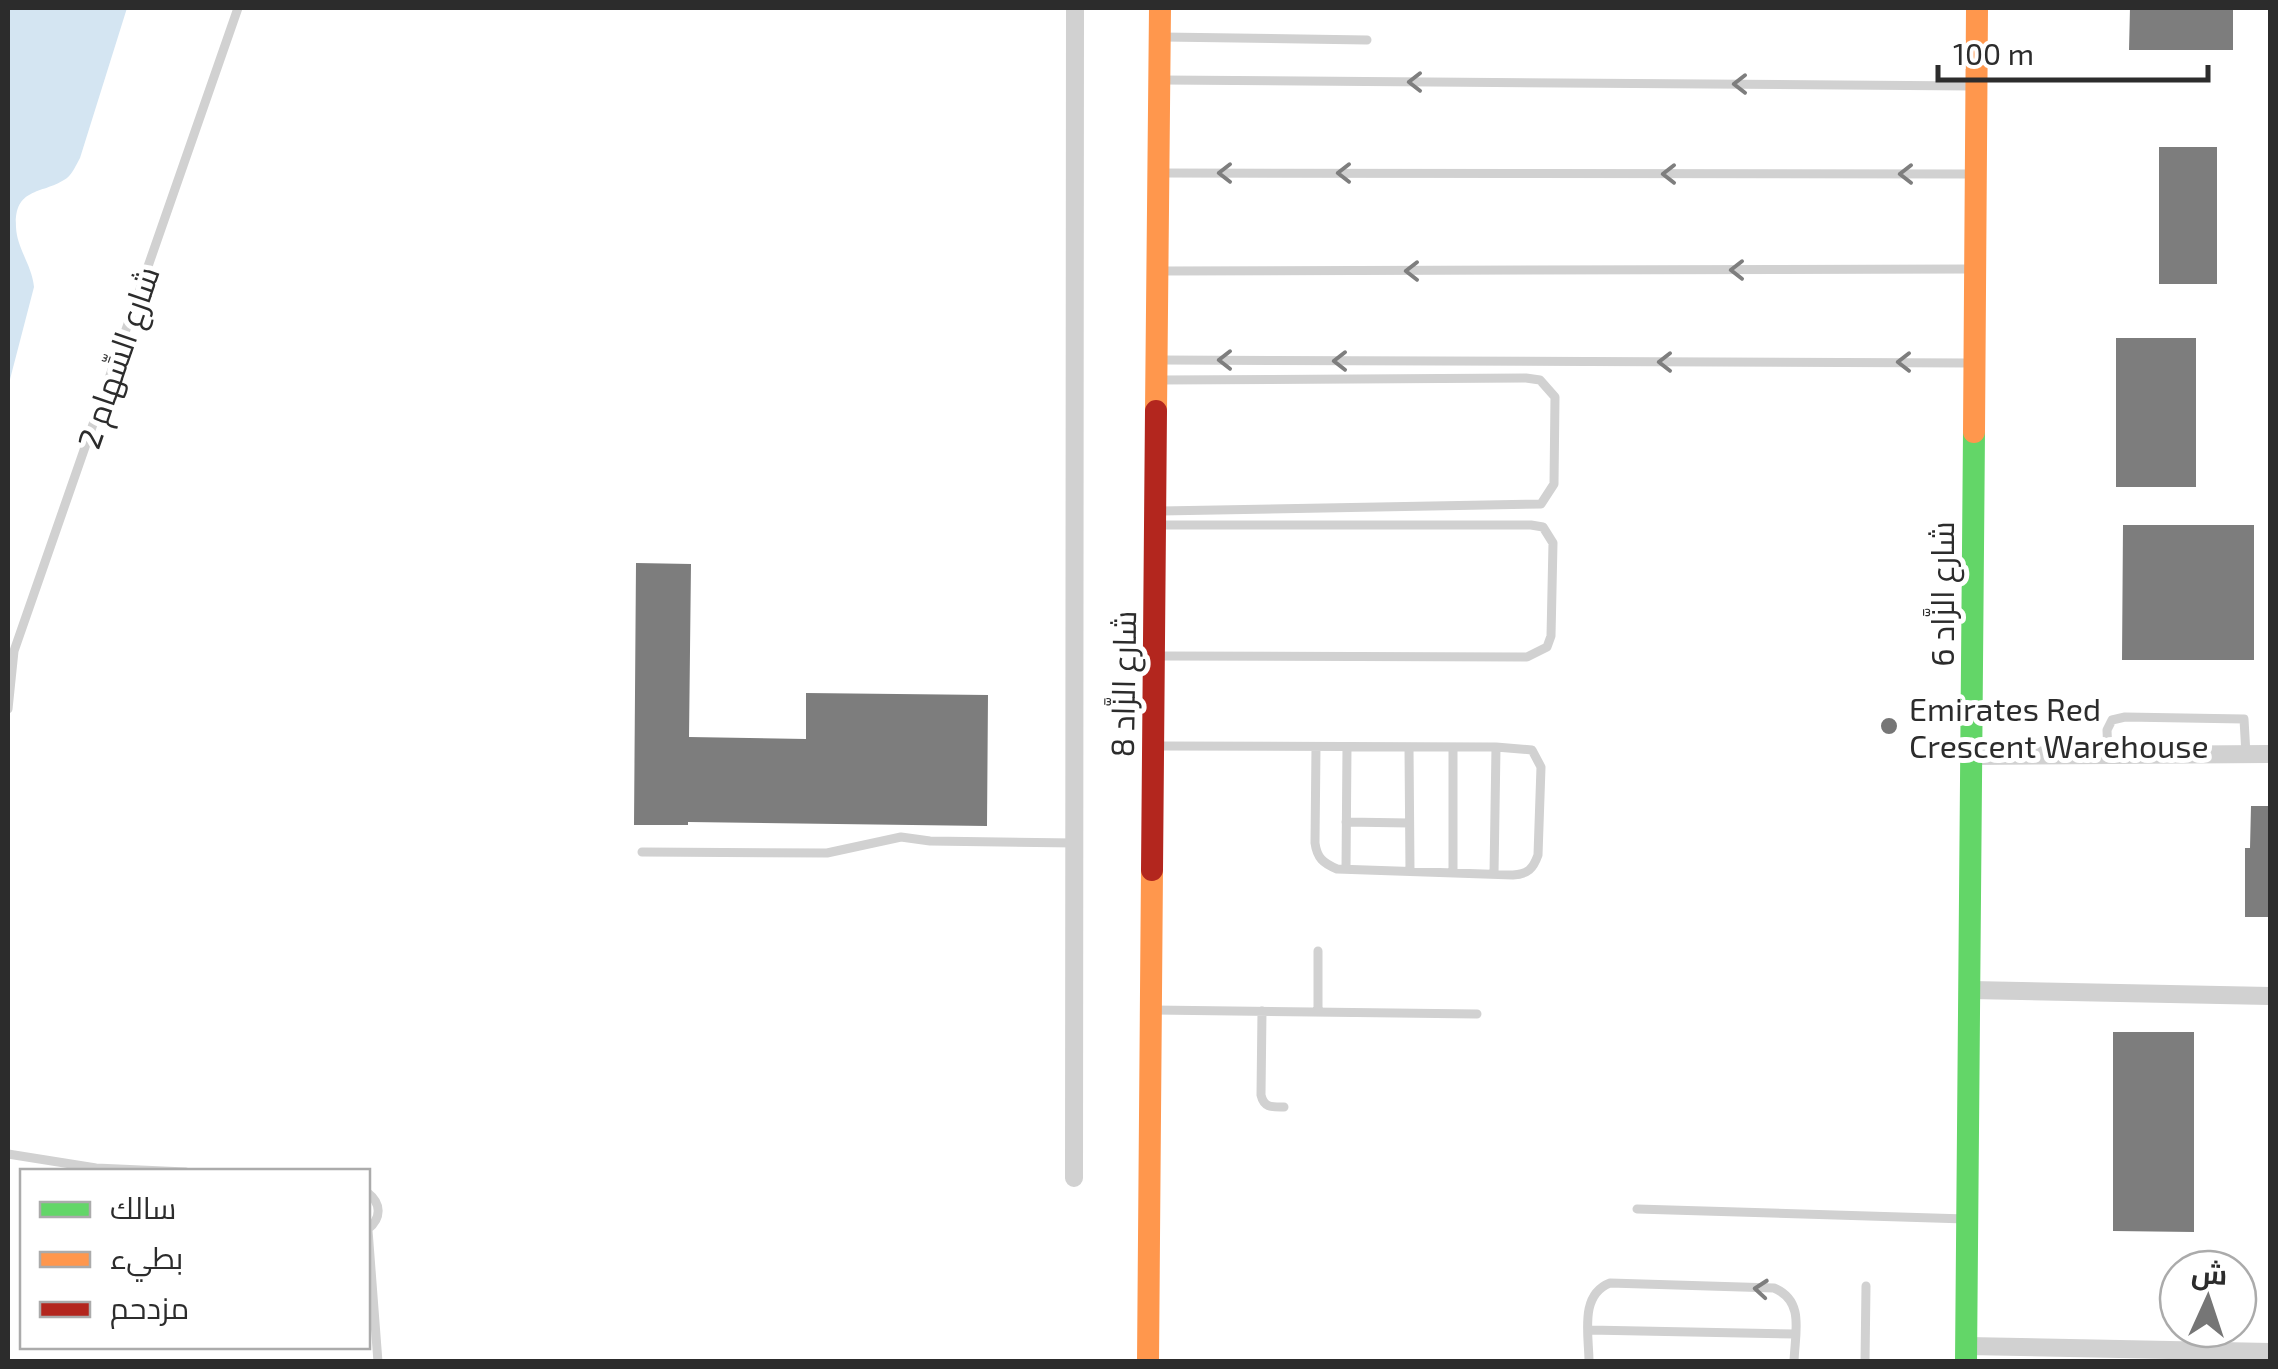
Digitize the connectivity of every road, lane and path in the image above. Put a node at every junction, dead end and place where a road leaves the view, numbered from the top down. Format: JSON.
{"nodes":[{"id":1,"x":238,"y":8,"type":"edge"},
{"id":2,"x":1075,"y":8,"type":"edge"},
{"id":3,"x":1160,"y":8,"type":"edge"},
{"id":4,"x":1976,"y":8,"type":"edge"},
{"id":5,"x":1160,"y":37,"type":"junction"},
{"id":6,"x":1367,"y":40,"type":"dead end"},
{"id":7,"x":1160,"y":80,"type":"junction"},
{"id":8,"x":1976,"y":86,"type":"junction"},
{"id":9,"x":1159,"y":173,"type":"junction"},
{"id":10,"x":1975,"y":174,"type":"junction"},
{"id":11,"x":1975,"y":269,"type":"junction"},
{"id":12,"x":1158,"y":271,"type":"junction"},
{"id":13,"x":1974,"y":363,"type":"junction"},
{"id":14,"x":1158,"y":370,"type":"junction"},
{"id":15,"x":1157,"y":518,"type":"junction"},
{"id":16,"x":1155,"y":656,"type":"junction"},
{"id":17,"x":8,"y":708,"type":"edge"},
{"id":18,"x":1154,"y":746,"type":"junction"},
{"id":19,"x":1316,"y":747,"type":"junction"},
{"id":20,"x":1347,"y":747,"type":"junction"},
{"id":21,"x":1409,"y":747,"type":"junction"},
{"id":22,"x":1454,"y":747,"type":"junction"},
{"id":23,"x":1496,"y":747,"type":"junction"},
{"id":24,"x":2270,"y":754,"type":"edge"},
{"id":25,"x":2108,"y":755,"type":"junction"},
{"id":26,"x":2246,"y":755,"type":"junction"},
{"id":27,"x":1972,"y":756,"type":"junction"},
{"id":28,"x":1346,"y":822,"type":"junction"},
{"id":29,"x":1410,"y":823,"type":"junction"},
{"id":30,"x":1075,"y":844,"type":"junction"},
{"id":31,"x":642,"y":852,"type":"dead end"},
{"id":32,"x":1346,"y":869,"type":"junction"},
{"id":33,"x":1410,"y":872,"type":"junction"},
{"id":34,"x":1454,"y":873,"type":"junction"},
{"id":35,"x":1494,"y":874,"type":"junction"},
{"id":36,"x":1318,"y":952,"type":"dead end"},
{"id":37,"x":1971,"y":990,"type":"junction"},
{"id":38,"x":2270,"y":996,"type":"edge"},
{"id":39,"x":1151,"y":1010,"type":"junction"},
{"id":40,"x":1262,"y":1011,"type":"junction"},
{"id":41,"x":1318,"y":1012,"type":"junction"},
{"id":42,"x":1477,"y":1014,"type":"dead end"},
{"id":43,"x":1284,"y":1107,"type":"dead end"},
{"id":44,"x":8,"y":1154,"type":"edge"},
{"id":45,"x":58,"y":1167,"type":"edge"},
{"id":46,"x":108,"y":1169,"type":"edge"},
{"id":47,"x":1074,"y":1178,"type":"dead end"},
{"id":48,"x":370,"y":1195,"type":"edge"},
{"id":49,"x":1637,"y":1209,"type":"dead end"},
{"id":50,"x":1968,"y":1219,"type":"junction"},
{"id":51,"x":370,"y":1227,"type":"edge"},
{"id":52,"x":1866,"y":1286,"type":"dead end"},
{"id":53,"x":370,"y":1317,"type":"edge"},
{"id":54,"x":1589,"y":1330,"type":"junction"},
{"id":55,"x":1795,"y":1334,"type":"junction"},
{"id":56,"x":2270,"y":1352,"type":"edge"},
{"id":57,"x":1966,"y":1354,"type":"edge"},
{"id":58,"x":378,"y":1362,"type":"edge"},
{"id":59,"x":1148,"y":1362,"type":"edge"},
{"id":60,"x":1589,"y":1362,"type":"edge"},
{"id":61,"x":1794,"y":1362,"type":"edge"},
{"id":62,"x":1865,"y":1362,"type":"edge"}],
"edges":[{"from":1,"to":17,"type":"lane","name":"شارع السِّهام 2"},
{"from":2,"to":30,"type":"street","name":"شارع الزَّاد 8"},
{"from":3,"to":5,"type":"street","name":"شارع الزَّاد 8"},
{"from":4,"to":8,"type":"street","name":"شارع الزَّاد 6"},
{"from":5,"to":6,"type":"lane"},
{"from":5,"to":7,"type":"street","name":"شارع الزَّاد 8"},
{"from":8,"to":7,"type":"lane","one_way":true},
{"from":7,"to":9,"type":"street","name":"شارع الزَّاد 8"},
{"from":8,"to":10,"type":"street","name":"شارع الزَّاد 6"},
{"from":10,"to":9,"type":"lane","one_way":true},
{"from":9,"to":12,"type":"street","name":"شارع الزَّاد 8"},
{"from":10,"to":11,"type":"street","name":"شارع الزَّاد 6"},
{"from":11,"to":12,"type":"lane","one_way":true},
{"from":11,"to":13,"type":"street","name":"شارع الزَّاد 6"},
{"from":12,"to":14,"type":"street","name":"شارع الزَّاد 8"},
{"from":13,"to":14,"type":"lane","one_way":true},
{"from":13,"to":27,"type":"street","name":"شارع الزَّاد 6"},
{"from":14,"to":15,"type":"street","name":"شارع الزَّاد 8"},
{"from":14,"to":15,"type":"lane"},
{"from":15,"to":16,"type":"street","name":"شارع الزَّاد 8"},
{"from":15,"to":16,"type":"lane"},
{"from":16,"to":18,"type":"street","name":"شارع الزَّاد 8"},
{"from":18,"to":19,"type":"lane"},
{"from":18,"to":39,"type":"street","name":"شارع الزَّاد 8"},
{"from":19,"to":20,"type":"lane"},
{"from":19,"to":32,"type":"lane"},
{"from":20,"to":21,"type":"lane"},
{"from":20,"to":28,"type":"lane"},
{"from":21,"to":22,"type":"lane"},
{"from":21,"to":29,"type":"lane"},
{"from":22,"to":23,"type":"lane"},
{"from":22,"to":34,"type":"lane"},
{"from":23,"to":35,"type":"lane"},
{"from":23,"to":35,"type":"lane"},
{"from":24,"to":26,"type":"street"},
{"from":25,"to":26,"type":"street"},
{"from":25,"to":26,"type":"lane"},
{"from":25,"to":27,"type":"street"},
{"from":27,"to":37,"type":"street","name":"شارع الزَّاد 6"},
{"from":28,"to":29,"type":"lane"},
{"from":28,"to":32,"type":"lane"},
{"from":29,"to":33,"type":"lane"},
{"from":30,"to":31,"type":"lane"},
{"from":30,"to":47,"type":"street","name":"شارع الزَّاد 8"},
{"from":32,"to":33,"type":"lane"},
{"from":33,"to":34,"type":"lane"},
{"from":34,"to":35,"type":"lane"},
{"from":36,"to":41,"type":"lane"},
{"from":37,"to":38,"type":"street"},
{"from":37,"to":50,"type":"street","name":"شارع الزَّاد 6"},
{"from":39,"to":40,"type":"lane"},
{"from":39,"to":59,"type":"street","name":"شارع الزَّاد 8"},
{"from":40,"to":41,"type":"lane"},
{"from":40,"to":43,"type":"lane"},
{"from":41,"to":42,"type":"lane"},
{"from":44,"to":45,"type":"lane"},
{"from":45,"to":46,"type":"lane"},
{"from":48,"to":51,"type":"lane"},
{"from":49,"to":50,"type":"lane"},
{"from":50,"to":57,"type":"street","name":"شارع الزَّاد 6"},
{"from":52,"to":62,"type":"lane"},
{"from":53,"to":58,"type":"lane"},
{"from":54,"to":55,"type":"lane"},
{"from":55,"to":54,"type":"lane","one_way":true},
{"from":54,"to":60,"type":"lane"},
{"from":55,"to":61,"type":"lane"},
{"from":56,"to":57,"type":"street"}]}
